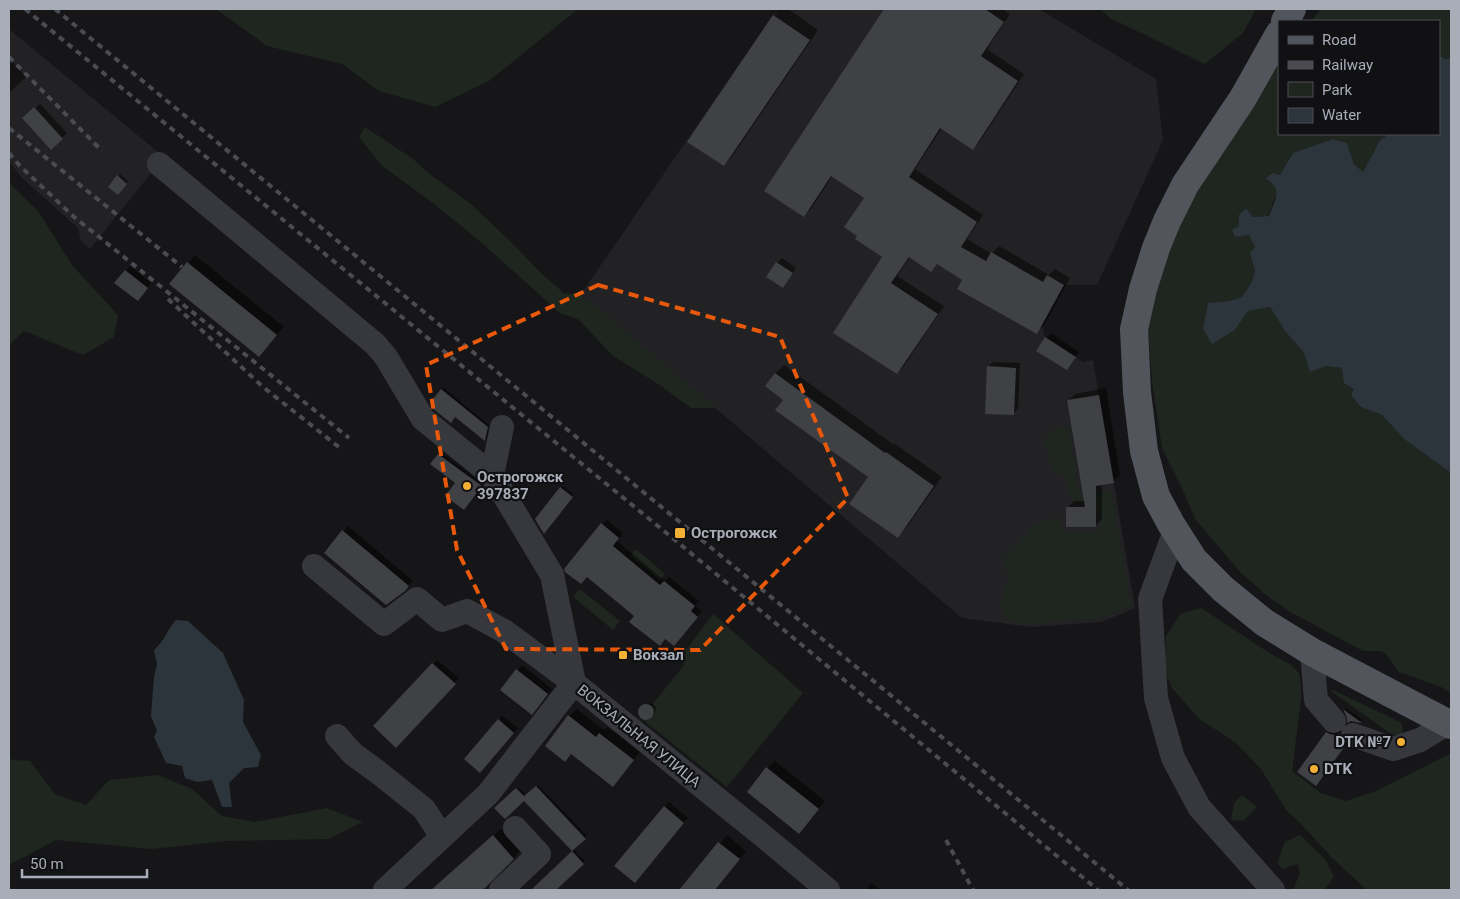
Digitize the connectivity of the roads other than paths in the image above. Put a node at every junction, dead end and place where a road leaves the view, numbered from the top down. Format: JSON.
{"nodes":[{"id":1,"x":1278,"y":36,"type":"edge"},
{"id":2,"x":159,"y":164,"type":"dead end"},
{"id":3,"x":502,"y":427,"type":"dead end"},
{"id":4,"x":492,"y":475,"type":"junction"},
{"id":5,"x":1175,"y":530,"type":"junction"},
{"id":6,"x":314,"y":566,"type":"dead end"},
{"id":7,"x":1312,"y":652,"type":"junction"},
{"id":8,"x":574,"y":683,"type":"junction"},
{"id":9,"x":1334,"y":722,"type":"dead end"},
{"id":10,"x":1450,"y":724,"type":"edge"},
{"id":11,"x":1353,"y":735,"type":"dead end"},
{"id":12,"x":337,"y":736,"type":"dead end"},
{"id":13,"x":515,"y":828,"type":"dead end"},
{"id":14,"x":442,"y":837,"type":"junction"},
{"id":15,"x":385,"y":890,"type":"edge"},
{"id":16,"x":501,"y":890,"type":"edge"},
{"id":17,"x":828,"y":890,"type":"edge"},
{"id":18,"x":1273,"y":890,"type":"edge"}],
"edges":[{"from":1,"to":5,"type":"main road"},
{"from":2,"to":4,"type":"street"},
{"from":3,"to":4,"type":"street"},
{"from":4,"to":8,"type":"street"},
{"from":5,"to":7,"type":"main road"},
{"from":5,"to":18,"type":"street"},
{"from":6,"to":8,"type":"street"},
{"from":7,"to":9,"type":"street"},
{"from":7,"to":10,"type":"main road"},
{"from":8,"to":14,"type":"street","name":"ВОКЗАЛЬНАЯ УЛИЦА"},
{"from":8,"to":17,"type":"street","name":"ВОКЗАЛЬНАЯ УЛИЦА"},
{"from":10,"to":11,"type":"street"},
{"from":12,"to":14,"type":"street"},
{"from":13,"to":16,"type":"street"},
{"from":14,"to":15,"type":"street","name":"ВОКЗАЛЬНАЯ УЛИЦА"}]}
